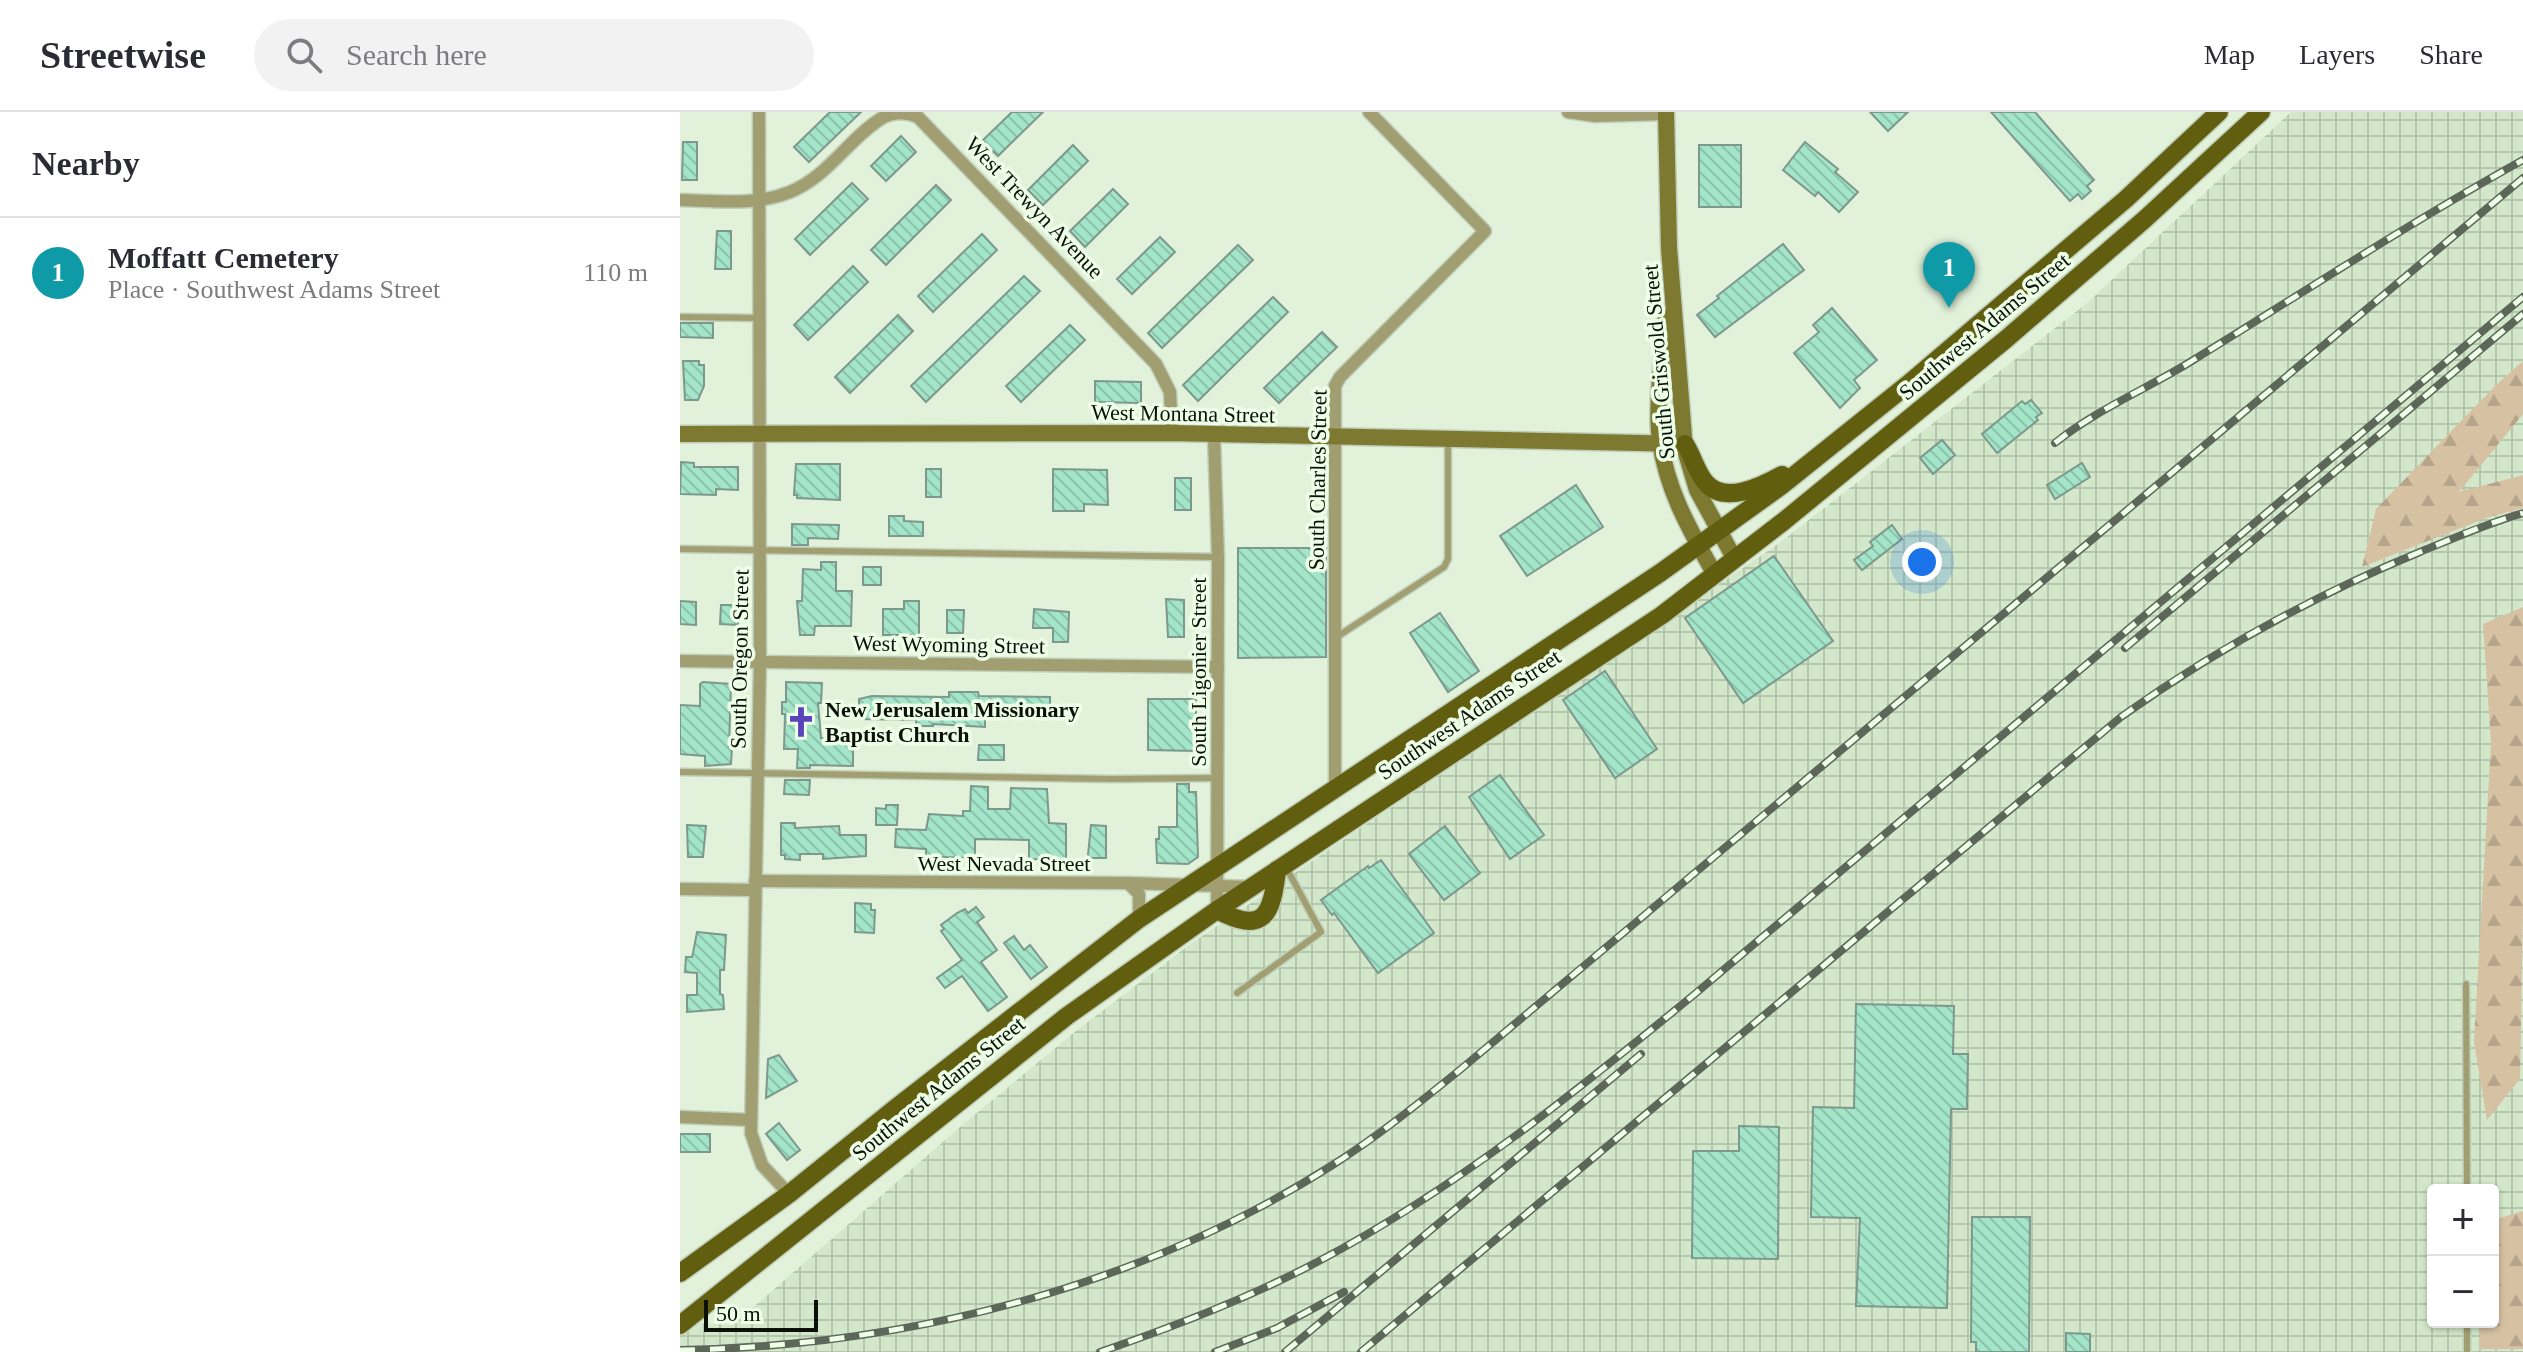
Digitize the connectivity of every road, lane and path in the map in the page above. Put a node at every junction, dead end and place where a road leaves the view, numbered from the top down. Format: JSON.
{"nodes":[{"id":1,"x":759,"y":112,"type":"edge"},
{"id":2,"x":1369,"y":112,"type":"edge"},
{"id":3,"x":1568,"y":112,"type":"edge"},
{"id":4,"x":2219,"y":112,"type":"edge"},
{"id":5,"x":2261,"y":112,"type":"edge"},
{"id":6,"x":1666,"y":113,"type":"edge"},
{"id":7,"x":680,"y":200,"type":"edge"},
{"id":8,"x":760,"y":202,"type":"junction"},
{"id":9,"x":1669,"y":248,"type":"junction"},
{"id":10,"x":680,"y":317,"type":"edge"},
{"id":11,"x":760,"y":318,"type":"junction"},
{"id":12,"x":1172,"y":433,"type":"junction"},
{"id":13,"x":680,"y":434,"type":"edge"},
{"id":14,"x":760,"y":435,"type":"junction"},
{"id":15,"x":1214,"y":436,"type":"junction"},
{"id":16,"x":1334,"y":438,"type":"junction"},
{"id":17,"x":1842,"y":438,"type":"junction"},
{"id":18,"x":1448,"y":439,"type":"junction"},
{"id":19,"x":1660,"y":442,"type":"junction"},
{"id":20,"x":1685,"y":444,"type":"junction"},
{"id":21,"x":1719,"y":532,"type":"junction"},
{"id":22,"x":1698,"y":546,"type":"junction"},
{"id":23,"x":680,"y":549,"type":"edge"},
{"id":24,"x":761,"y":550,"type":"junction"},
{"id":25,"x":1218,"y":557,"type":"junction"},
{"id":26,"x":1734,"y":558,"type":"junction"},
{"id":27,"x":1714,"y":573,"type":"junction"},
{"id":28,"x":1335,"y":638,"type":"junction"},
{"id":29,"x":680,"y":661,"type":"edge"},
{"id":30,"x":760,"y":662,"type":"junction"},
{"id":31,"x":1218,"y":667,"type":"junction"},
{"id":32,"x":680,"y":772,"type":"edge"},
{"id":33,"x":758,"y":773,"type":"junction"},
{"id":34,"x":1218,"y":778,"type":"junction"},
{"id":35,"x":1335,"y":789,"type":"junction"},
{"id":36,"x":1281,"y":868,"type":"junction"},
{"id":37,"x":1218,"y":876,"type":"junction"},
{"id":38,"x":1128,"y":883,"type":"junction"},
{"id":39,"x":1192,"y":885,"type":"junction"},
{"id":40,"x":755,"y":886,"type":"junction"},
{"id":41,"x":1251,"y":887,"type":"junction"},
{"id":42,"x":680,"y":889,"type":"edge"},
{"id":43,"x":1217,"y":910,"type":"junction"},
{"id":44,"x":1139,"y":919,"type":"junction"},
{"id":45,"x":2466,"y":984,"type":"dead end"},
{"id":46,"x":1237,"y":993,"type":"dead end"},
{"id":47,"x":680,"y":1117,"type":"edge"},
{"id":48,"x":751,"y":1120,"type":"junction"},
{"id":49,"x":2467,"y":1184,"type":"edge"},
{"id":50,"x":789,"y":1194,"type":"junction"},
{"id":51,"x":680,"y":1273,"type":"edge"},
{"id":52,"x":680,"y":1325,"type":"edge"},
{"id":53,"x":2467,"y":1328,"type":"edge"},
{"id":54,"x":2467,"y":1352,"type":"edge"}],
"edges":[{"from":1,"to":8,"type":"street","name":"South Oregon Street"},
{"from":2,"to":16,"type":"street","name":"South Charles Street"},
{"from":3,"to":6,"type":"street"},
{"from":4,"to":17,"type":"main road","name":"Southwest Adams Street"},
{"from":5,"to":26,"type":"main road","name":"Southwest Adams Street"},
{"from":6,"to":9,"type":"street","name":"South Griswold Street"},
{"from":7,"to":8,"type":"street","name":"West Trewyn Avenue"},
{"from":8,"to":11,"type":"street","name":"South Oregon Street"},
{"from":8,"to":12,"type":"street","name":"West Trewyn Avenue"},
{"from":9,"to":19,"type":"street","name":"South Griswold Street"},
{"from":9,"to":20,"type":"street","name":"South Griswold Street"},
{"from":10,"to":11,"type":"lane"},
{"from":11,"to":14,"type":"street","name":"South Oregon Street"},
{"from":12,"to":14,"type":"street","name":"West Montana Street"},
{"from":12,"to":15,"type":"street","name":"West Montana Street"},
{"from":13,"to":14,"type":"street","name":"West Montana Street"},
{"from":14,"to":24,"type":"street","name":"South Oregon Street"},
{"from":15,"to":16,"type":"street","name":"West Montana Street"},
{"from":15,"to":25,"type":"street","name":"South Ligonier Street"},
{"from":16,"to":18,"type":"street","name":"West Montana Street"},
{"from":16,"to":28,"type":"street","name":"South Charles Street"},
{"from":17,"to":20,"type":"main road"},
{"from":17,"to":21,"type":"main road","name":"Southwest Adams Street"},
{"from":18,"to":19,"type":"street","name":"West Montana Street"},
{"from":18,"to":28,"type":"lane"},
{"from":19,"to":20,"type":"street","name":"West Montana Street"},
{"from":19,"to":22,"type":"street","name":"South Griswold Street"},
{"from":20,"to":21,"type":"street","name":"South Griswold Street"},
{"from":21,"to":22,"type":"main road","name":"Southwest Adams Street"},
{"from":21,"to":26,"type":"street","name":"South Griswold Street"},
{"from":22,"to":27,"type":"street","name":"South Griswold Street"},
{"from":22,"to":35,"type":"main road","name":"Southwest Adams Street"},
{"from":23,"to":24,"type":"lane"},
{"from":24,"to":25,"type":"lane"},
{"from":24,"to":30,"type":"street","name":"South Oregon Street"},
{"from":25,"to":31,"type":"street","name":"South Ligonier Street"},
{"from":26,"to":27,"type":"main road","name":"Southwest Adams Street"},
{"from":27,"to":36,"type":"main road","name":"Southwest Adams Street"},
{"from":28,"to":35,"type":"street","name":"South Charles Street"},
{"from":29,"to":30,"type":"street","name":"West Wyoming Street"},
{"from":30,"to":31,"type":"street","name":"West Wyoming Street"},
{"from":30,"to":33,"type":"street","name":"South Oregon Street"},
{"from":31,"to":34,"type":"street","name":"South Ligonier Street"},
{"from":32,"to":33,"type":"lane"},
{"from":33,"to":34,"type":"lane"},
{"from":33,"to":40,"type":"street","name":"South Oregon Street"},
{"from":34,"to":37,"type":"street","name":"South Ligonier Street"},
{"from":35,"to":37,"type":"main road","name":"Southwest Adams Street"},
{"from":36,"to":41,"type":"main road","name":"Southwest Adams Street"},
{"from":36,"to":43,"type":"main road"},
{"from":36,"to":46,"type":"lane"},
{"from":37,"to":39,"type":"main road","name":"Southwest Adams Street"},
{"from":37,"to":41,"type":"street"},
{"from":37,"to":43,"type":"street","name":"South Ligonier Street"},
{"from":38,"to":39,"type":"street","name":"West Nevada Street"},
{"from":38,"to":40,"type":"street","name":"West Nevada Street"},
{"from":38,"to":44,"type":"street"},
{"from":39,"to":44,"type":"main road","name":"Southwest Adams Street"},
{"from":40,"to":42,"type":"street","name":"West Nevada Street"},
{"from":40,"to":48,"type":"street","name":"South Oregon Street"},
{"from":41,"to":43,"type":"main road","name":"Southwest Adams Street"},
{"from":43,"to":52,"type":"main road","name":"Southwest Adams Street"},
{"from":44,"to":50,"type":"main road","name":"Southwest Adams Street"},
{"from":45,"to":49,"type":"lane"},
{"from":47,"to":48,"type":"street"},
{"from":48,"to":50,"type":"street","name":"South Oregon Street"},
{"from":50,"to":51,"type":"main road","name":"Southwest Adams Street"},
{"from":53,"to":54,"type":"lane"}]}
